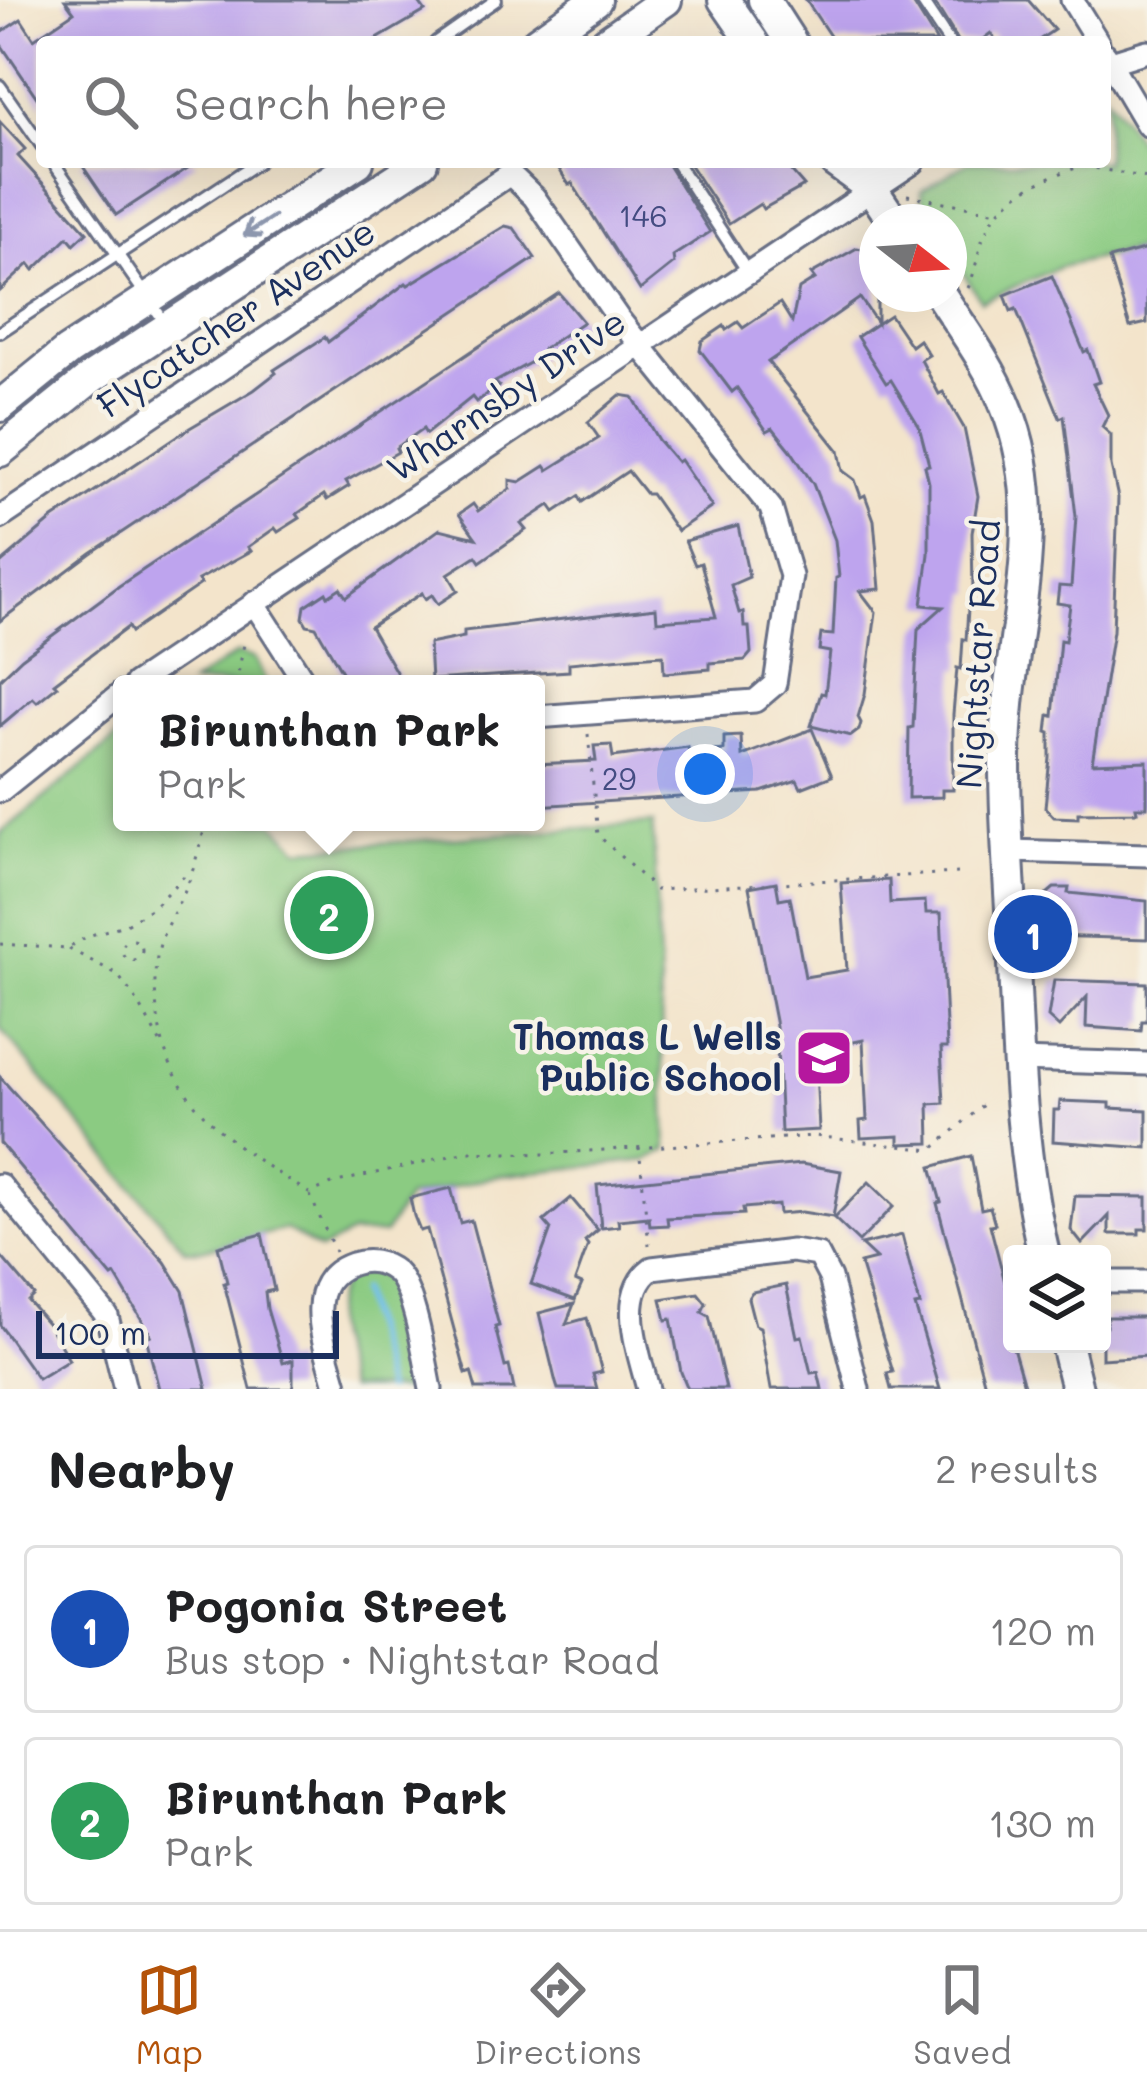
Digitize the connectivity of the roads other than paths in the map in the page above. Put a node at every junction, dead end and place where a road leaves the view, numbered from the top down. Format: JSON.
{"nodes":[{"id":1,"x":496,"y":0,"type":"edge"},
{"id":2,"x":596,"y":0,"type":"edge"},
{"id":3,"x":666,"y":0,"type":"edge"},
{"id":4,"x":724,"y":0,"type":"edge"},
{"id":5,"x":764,"y":0,"type":"edge"},
{"id":6,"x":921,"y":0,"type":"edge"},
{"id":7,"x":1072,"y":0,"type":"edge"},
{"id":8,"x":445,"y":36,"type":"edge"},
{"id":9,"x":545,"y":36,"type":"edge"},
{"id":10,"x":615,"y":36,"type":"edge"},
{"id":11,"x":749,"y":36,"type":"edge"},
{"id":12,"x":787,"y":36,"type":"edge"},
{"id":13,"x":945,"y":36,"type":"edge"},
{"id":14,"x":1094,"y":36,"type":"edge"},
{"id":15,"x":1147,"y":51,"type":"edge"},
{"id":16,"x":1111,"y":59,"type":"edge"},
{"id":17,"x":1111,"y":68,"type":"edge"},
{"id":18,"x":0,"y":86,"type":"edge"},
{"id":19,"x":1147,"y":125,"type":"edge"},
{"id":20,"x":36,"y":137,"type":"edge"},
{"id":21,"x":57,"y":168,"type":"edge"},
{"id":22,"x":249,"y":168,"type":"edge"},
{"id":23,"x":349,"y":168,"type":"edge"},
{"id":24,"x":362,"y":168,"type":"edge"},
{"id":25,"x":412,"y":168,"type":"edge"},
{"id":26,"x":517,"y":168,"type":"edge"},
{"id":27,"x":680,"y":168,"type":"edge"},
{"id":28,"x":868,"y":176,"type":"edge"},
{"id":29,"x":376,"y":191,"type":"junction"},
{"id":30,"x":896,"y":204,"type":"edge"},
{"id":31,"x":117,"y":254,"type":"junction"},
{"id":32,"x":748,"y":272,"type":"junction"},
{"id":33,"x":148,"y":298,"type":"junction"},
{"id":34,"x":952,"y":312,"type":"edge"},
{"id":35,"x":168,"y":327,"type":"junction"},
{"id":36,"x":0,"y":332,"type":"edge"},
{"id":37,"x":641,"y":345,"type":"junction"},
{"id":38,"x":0,"y":406,"type":"edge"},
{"id":39,"x":0,"y":451,"type":"edge"},
{"id":40,"x":0,"y":518,"type":"edge"},
{"id":41,"x":254,"y":602,"type":"junction"},
{"id":42,"x":148,"y":675,"type":"edge"},
{"id":43,"x":300,"y":675,"type":"edge"},
{"id":44,"x":113,"y":700,"type":"edge"},
{"id":45,"x":545,"y":716,"type":"edge"},
{"id":46,"x":0,"y":791,"type":"edge"},
{"id":47,"x":1009,"y":851,"type":"junction"},
{"id":48,"x":1147,"y":855,"type":"edge"},
{"id":49,"x":1018,"y":1060,"type":"junction"},
{"id":50,"x":1147,"y":1064,"type":"edge"},
{"id":51,"x":0,"y":1185,"type":"edge"},
{"id":52,"x":1042,"y":1245,"type":"edge"},
{"id":53,"x":1111,"y":1282,"type":"edge"},
{"id":54,"x":1147,"y":1282,"type":"edge"},
{"id":55,"x":1068,"y":1353,"type":"edge"},
{"id":56,"x":125,"y":1389,"type":"edge"},
{"id":57,"x":337,"y":1389,"type":"edge"},
{"id":58,"x":431,"y":1389,"type":"edge"},
{"id":59,"x":648,"y":1389,"type":"edge"},
{"id":60,"x":858,"y":1389,"type":"edge"},
{"id":61,"x":1077,"y":1389,"type":"edge"}],
"edges":[{"from":1,"to":8,"type":"lane"},
{"from":2,"to":9,"type":"street"},
{"from":3,"to":10,"type":"street"},
{"from":4,"to":11,"type":"street"},
{"from":5,"to":12,"type":"street"},
{"from":6,"to":13,"type":"lane"},
{"from":7,"to":14,"type":"street"},
{"from":15,"to":16,"type":"street"},
{"from":17,"to":19,"type":"street"},
{"from":18,"to":20,"type":"lane"},
{"from":21,"to":31,"type":"lane"},
{"from":22,"to":31,"type":"lane"},
{"from":23,"to":33,"type":"street","one_way":true},
{"from":24,"to":29,"type":"street"},
{"from":25,"to":29,"type":"street"},
{"from":26,"to":37,"type":"street","name":"Flycatcher Avenue"},
{"from":26,"to":40,"type":"street","name":"Flycatcher Avenue"},
{"from":27,"to":32,"type":"lane"},
{"from":28,"to":30,"type":"street"},
{"from":28,"to":32,"type":"street","name":"Wharnsby Drive"},
{"from":29,"to":35,"type":"street"},
{"from":31,"to":33,"type":"lane"},
{"from":31,"to":36,"type":"lane"},
{"from":32,"to":37,"type":"street","name":"Wharnsby Drive"},
{"from":33,"to":35,"type":"lane"},
{"from":33,"to":38,"type":"street"},
{"from":34,"to":47,"type":"street","name":"Nightstar Road"},
{"from":35,"to":39,"type":"street"},
{"from":37,"to":41,"type":"street","name":"Wharnsby Drive"},
{"from":37,"to":45,"type":"street","name":"Flycatcher Avenue"},
{"from":41,"to":42,"type":"street","name":"Wharnsby Drive"},
{"from":41,"to":43,"type":"street"},
{"from":44,"to":46,"type":"street"},
{"from":47,"to":48,"type":"street"},
{"from":47,"to":49,"type":"street","name":"Nightstar Road"},
{"from":49,"to":50,"type":"street"},
{"from":49,"to":52,"type":"street","name":"Nightstar Road"},
{"from":51,"to":56,"type":"street"},
{"from":53,"to":54,"type":"street"},
{"from":55,"to":61,"type":"street"},
{"from":57,"to":58,"type":"street"},
{"from":59,"to":60,"type":"street"}]}
